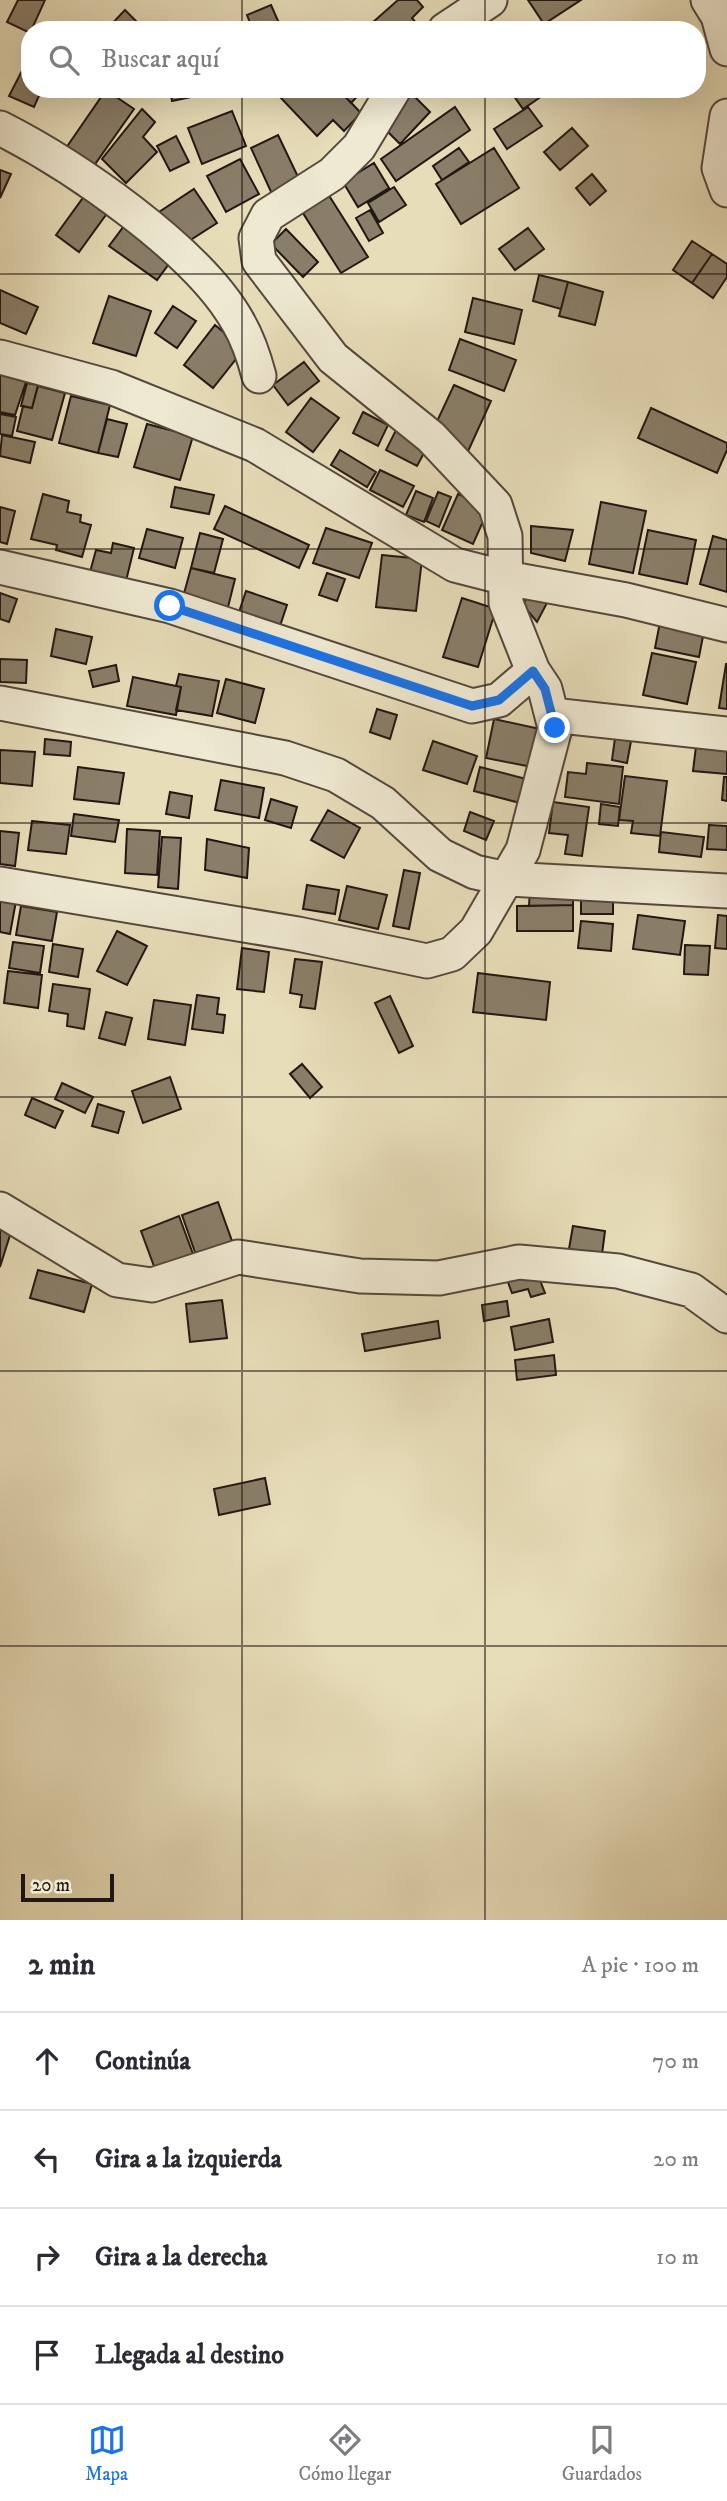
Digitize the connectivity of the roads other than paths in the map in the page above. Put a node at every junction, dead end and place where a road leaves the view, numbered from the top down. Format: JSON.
{"nodes":[{"id":1,"x":708,"y":0,"type":"edge"},
{"id":2,"x":487,"y":1,"type":"edge"},
{"id":3,"x":458,"y":21,"type":"edge"},
{"id":4,"x":727,"y":49,"type":"edge"},
{"id":5,"x":389,"y":98,"type":"edge"},
{"id":6,"x":727,"y":116,"type":"edge"},
{"id":7,"x":0,"y":128,"type":"edge"},
{"id":8,"x":727,"y":190,"type":"edge"},
{"id":9,"x":0,"y":357,"type":"edge"},
{"id":10,"x":259,"y":376,"type":"dead end"},
{"id":11,"x":0,"y":567,"type":"edge"},
{"id":12,"x":506,"y":578,"type":"junction"},
{"id":13,"x":727,"y":625,"type":"edge"},
{"id":14,"x":533,"y":671,"type":"junction"},
{"id":15,"x":0,"y":703,"type":"edge"},
{"id":16,"x":552,"y":715,"type":"junction"},
{"id":17,"x":727,"y":734,"type":"edge"},
{"id":18,"x":507,"y":878,"type":"junction"},
{"id":19,"x":0,"y":884,"type":"edge"},
{"id":20,"x":727,"y":891,"type":"edge"},
{"id":21,"x":0,"y":1209,"type":"edge"},
{"id":22,"x":727,"y":1316,"type":"edge"}],
"edges":[{"from":1,"to":4,"type":"street"},
{"from":2,"to":3,"type":"street"},
{"from":5,"to":12,"type":"street"},
{"from":6,"to":8,"type":"street"},
{"from":7,"to":10,"type":"street"},
{"from":9,"to":12,"type":"street"},
{"from":11,"to":14,"type":"street"},
{"from":12,"to":13,"type":"street"},
{"from":12,"to":14,"type":"street"},
{"from":14,"to":16,"type":"street"},
{"from":15,"to":18,"type":"street"},
{"from":16,"to":17,"type":"street"},
{"from":16,"to":18,"type":"street"},
{"from":18,"to":19,"type":"street"},
{"from":18,"to":20,"type":"street"},
{"from":21,"to":22,"type":"street"}]}
